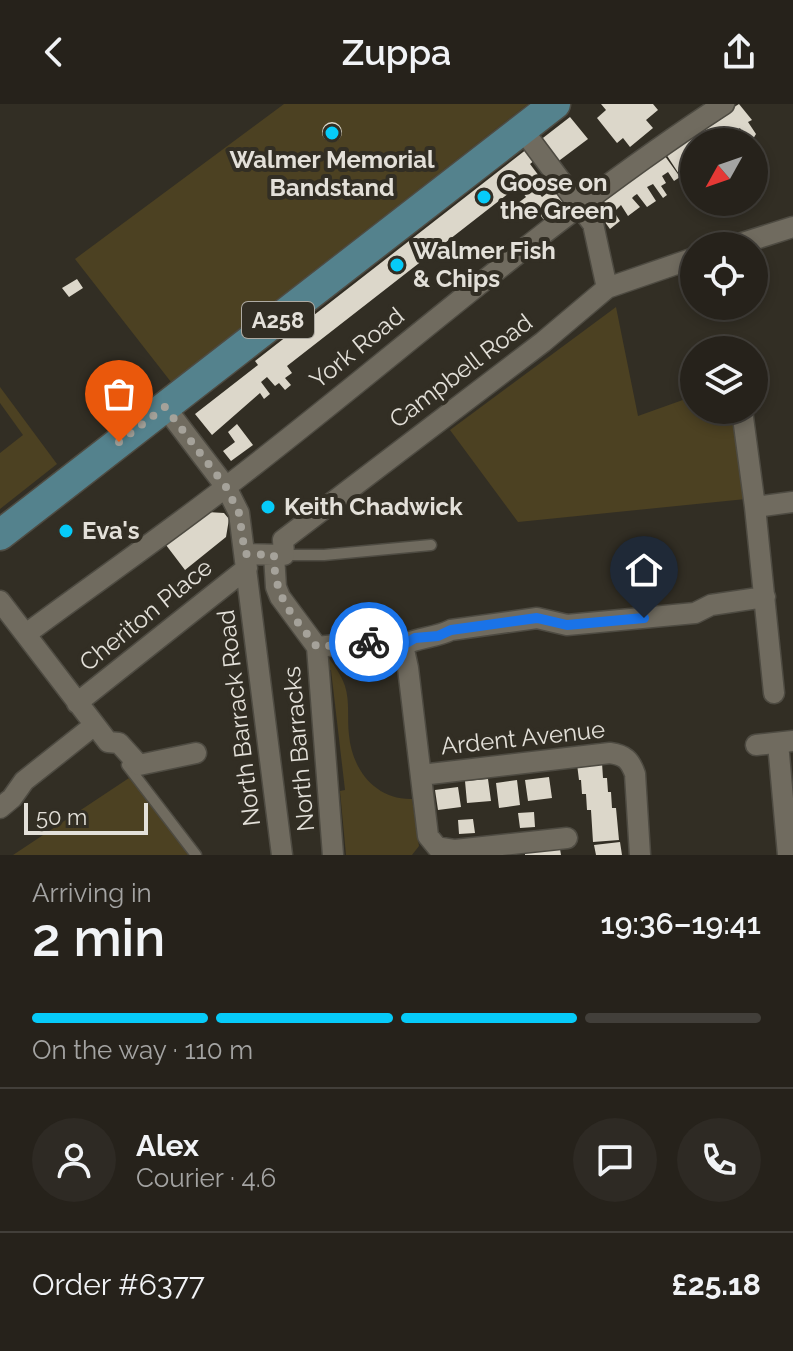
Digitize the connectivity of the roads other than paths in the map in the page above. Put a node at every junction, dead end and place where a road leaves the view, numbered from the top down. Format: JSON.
{"nodes":[{"id":1,"x":555,"y":104,"type":"edge"},
{"id":2,"x":724,"y":104,"type":"edge"},
{"id":3,"x":522,"y":129,"type":"junction"},
{"id":4,"x":579,"y":205,"type":"junction"},
{"id":5,"x":793,"y":227,"type":"edge"},
{"id":6,"x":768,"y":235,"type":"edge"},
{"id":7,"x":680,"y":263,"type":"edge"},
{"id":8,"x":607,"y":288,"type":"junction"},
{"id":9,"x":165,"y":407,"type":"junction"},
{"id":10,"x":744,"y":424,"type":"edge"},
{"id":11,"x":226,"y":487,"type":"junction"},
{"id":12,"x":793,"y":502,"type":"edge"},
{"id":13,"x":755,"y":507,"type":"junction"},
{"id":14,"x":0,"y":535,"type":"edge"},
{"id":15,"x":431,"y":545,"type":"dead end"},
{"id":16,"x":279,"y":555,"type":"junction"},
{"id":17,"x":246,"y":561,"type":"junction"},
{"id":18,"x":765,"y":597,"type":"junction"},
{"id":19,"x":0,"y":601,"type":"edge"},
{"id":20,"x":26,"y":634,"type":"junction"},
{"id":21,"x":403,"y":645,"type":"junction"},
{"id":22,"x":317,"y":647,"type":"junction"},
{"id":23,"x":774,"y":693,"type":"dead end"},
{"id":24,"x":77,"y":703,"type":"junction"},
{"id":25,"x":87,"y":731,"type":"dead end"},
{"id":26,"x":108,"y":742,"type":"junction"},
{"id":27,"x":786,"y":742,"type":"edge"},
{"id":28,"x":756,"y":745,"type":"dead end"},
{"id":29,"x":196,"y":753,"type":"dead end"},
{"id":30,"x":421,"y":775,"type":"junction"},
{"id":31,"x":0,"y":808,"type":"edge"},
{"id":32,"x":567,"y":838,"type":"dead end"},
{"id":33,"x":499,"y":850,"type":"edge"},
{"id":34,"x":196,"y":855,"type":"edge"},
{"id":35,"x":282,"y":855,"type":"edge"},
{"id":36,"x":333,"y":855,"type":"edge"},
{"id":37,"x":640,"y":855,"type":"edge"},
{"id":38,"x":788,"y":855,"type":"edge"}],
"edges":[{"from":1,"to":3,"type":"main road","number":"A258"},
{"from":2,"to":4,"type":"street","name":"York Road"},
{"from":3,"to":4,"type":"street"},
{"from":3,"to":9,"type":"main road","number":"A258"},
{"from":4,"to":8,"type":"street"},
{"from":4,"to":11,"type":"street","name":"York Road"},
{"from":5,"to":6,"type":"street"},
{"from":7,"to":8,"type":"street","name":"Campbell Road"},
{"from":8,"to":16,"type":"street","name":"Campbell Road"},
{"from":9,"to":11,"type":"street","name":"North Barrack Road"},
{"from":9,"to":14,"type":"main road","number":"A258"},
{"from":10,"to":13,"type":"street"},
{"from":11,"to":17,"type":"street","name":"North Barrack Road"},
{"from":11,"to":20,"type":"street","name":"York Road"},
{"from":12,"to":13,"type":"street"},
{"from":13,"to":18,"type":"street"},
{"from":15,"to":16,"type":"lane"},
{"from":16,"to":17,"type":"street"},
{"from":16,"to":22,"type":"street","name":"North Barracks"},
{"from":17,"to":24,"type":"street","name":"Cheriton Place"},
{"from":17,"to":35,"type":"street","name":"North Barrack Road"},
{"from":18,"to":21,"type":"street"},
{"from":18,"to":23,"type":"street"},
{"from":19,"to":20,"type":"street"},
{"from":20,"to":24,"type":"street"},
{"from":21,"to":22,"type":"street"},
{"from":21,"to":30,"type":"street","name":"Ardent Avenue"},
{"from":22,"to":36,"type":"street","name":"North Barracks"},
{"from":24,"to":26,"type":"street"},
{"from":25,"to":31,"type":"street"},
{"from":26,"to":29,"type":"street"},
{"from":26,"to":34,"type":"lane"},
{"from":27,"to":28,"type":"street"},
{"from":27,"to":38,"type":"street"},
{"from":30,"to":33,"type":"street","name":"Ardent Avenue"},
{"from":30,"to":37,"type":"street","name":"Ardent Avenue"},
{"from":32,"to":33,"type":"street"}]}
